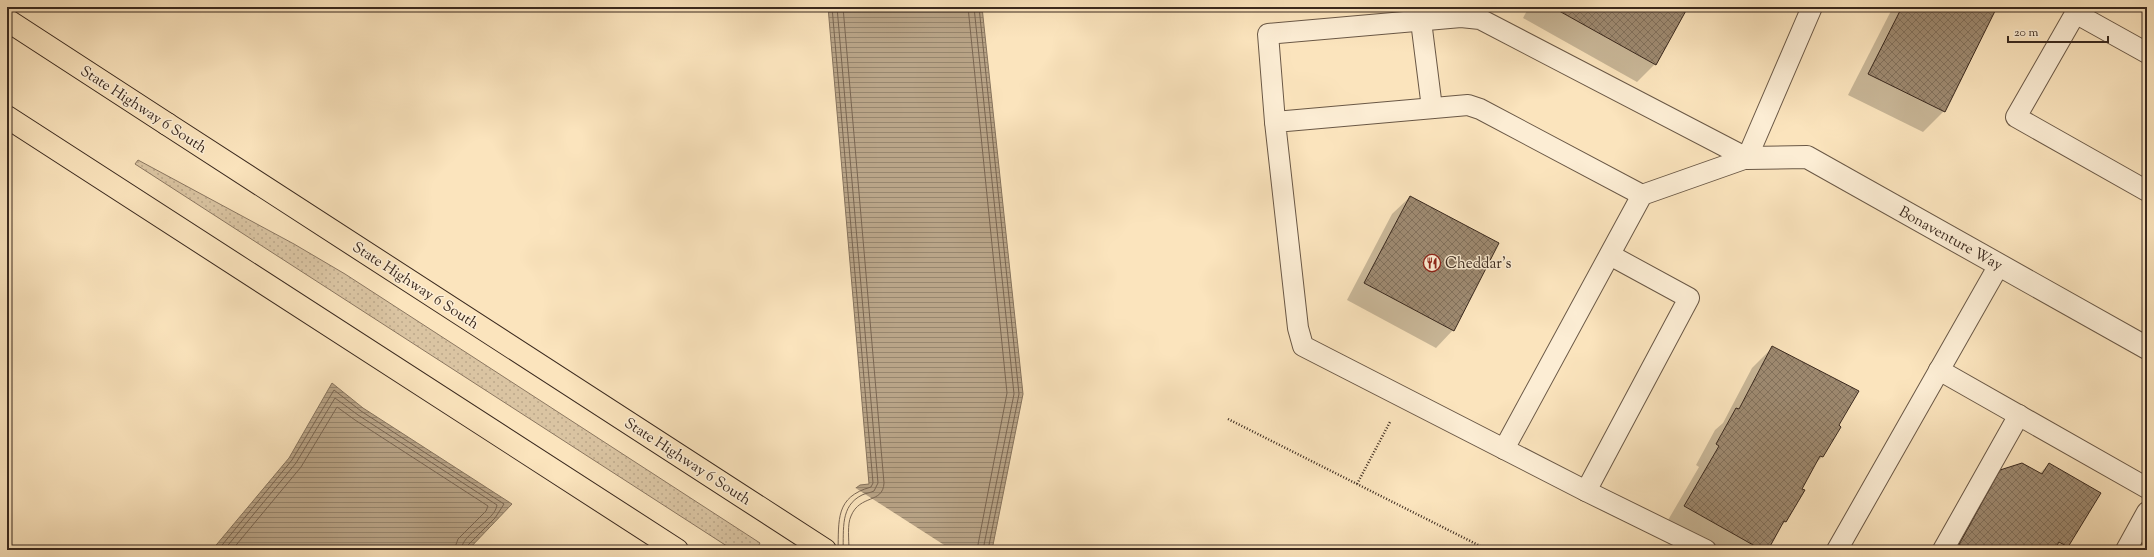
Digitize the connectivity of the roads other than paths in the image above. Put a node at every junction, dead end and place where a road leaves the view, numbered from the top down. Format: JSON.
{"nodes":[{"id":1,"x":1812,"y":7,"type":"edge"},
{"id":2,"x":2077,"y":10,"type":"edge"},
{"id":3,"x":1483,"y":13,"type":"edge"},
{"id":4,"x":7,"y":20,"type":"edge"},
{"id":5,"x":1421,"y":21,"type":"junction"},
{"id":6,"x":2147,"y":53,"type":"edge"},
{"id":7,"x":1432,"y":108,"type":"junction"},
{"id":8,"x":7,"y":116,"type":"edge"},
{"id":9,"x":1275,"y":122,"type":"junction"},
{"id":10,"x":1747,"y":158,"type":"junction"},
{"id":11,"x":2147,"y":191,"type":"edge"},
{"id":12,"x":1642,"y":195,"type":"junction"},
{"id":13,"x":1610,"y":255,"type":"junction"},
{"id":14,"x":1999,"y":265,"type":"junction"},
{"id":15,"x":2147,"y":348,"type":"edge"},
{"id":16,"x":1939,"y":370,"type":"junction"},
{"id":17,"x":2019,"y":415,"type":"junction"},
{"id":18,"x":1504,"y":449,"type":"junction"},
{"id":19,"x":2147,"y":488,"type":"edge"},
{"id":20,"x":1586,"y":491,"type":"junction"},
{"id":21,"x":2147,"y":512,"type":"edge"},
{"id":22,"x":677,"y":550,"type":"edge"},
{"id":23,"x":825,"y":550,"type":"edge"},
{"id":24,"x":1706,"y":550,"type":"edge"},
{"id":25,"x":1837,"y":550,"type":"edge"},
{"id":26,"x":1943,"y":550,"type":"edge"},
{"id":27,"x":2126,"y":550,"type":"edge"}],
"edges":[{"from":1,"to":10,"type":"lane"},
{"from":2,"to":6,"type":"lane"},
{"from":2,"to":11,"type":"lane"},
{"from":3,"to":5,"type":"lane"},
{"from":3,"to":10,"type":"lane"},
{"from":4,"to":23,"type":"main road","name":"State Highway 6 South"},
{"from":5,"to":7,"type":"lane"},
{"from":5,"to":9,"type":"lane"},
{"from":7,"to":9,"type":"lane"},
{"from":7,"to":12,"type":"lane"},
{"from":8,"to":22,"type":"main road"},
{"from":9,"to":18,"type":"lane"},
{"from":10,"to":12,"type":"lane"},
{"from":10,"to":14,"type":"street","name":"Bonaventure Way"},
{"from":12,"to":13,"type":"lane"},
{"from":13,"to":18,"type":"lane"},
{"from":13,"to":20,"type":"lane"},
{"from":14,"to":15,"type":"street","name":"Bonaventure Way"},
{"from":14,"to":16,"type":"lane"},
{"from":16,"to":17,"type":"lane"},
{"from":16,"to":25,"type":"lane"},
{"from":17,"to":19,"type":"lane"},
{"from":17,"to":26,"type":"lane"},
{"from":18,"to":20,"type":"lane"},
{"from":20,"to":24,"type":"lane"},
{"from":21,"to":27,"type":"lane"}]}
